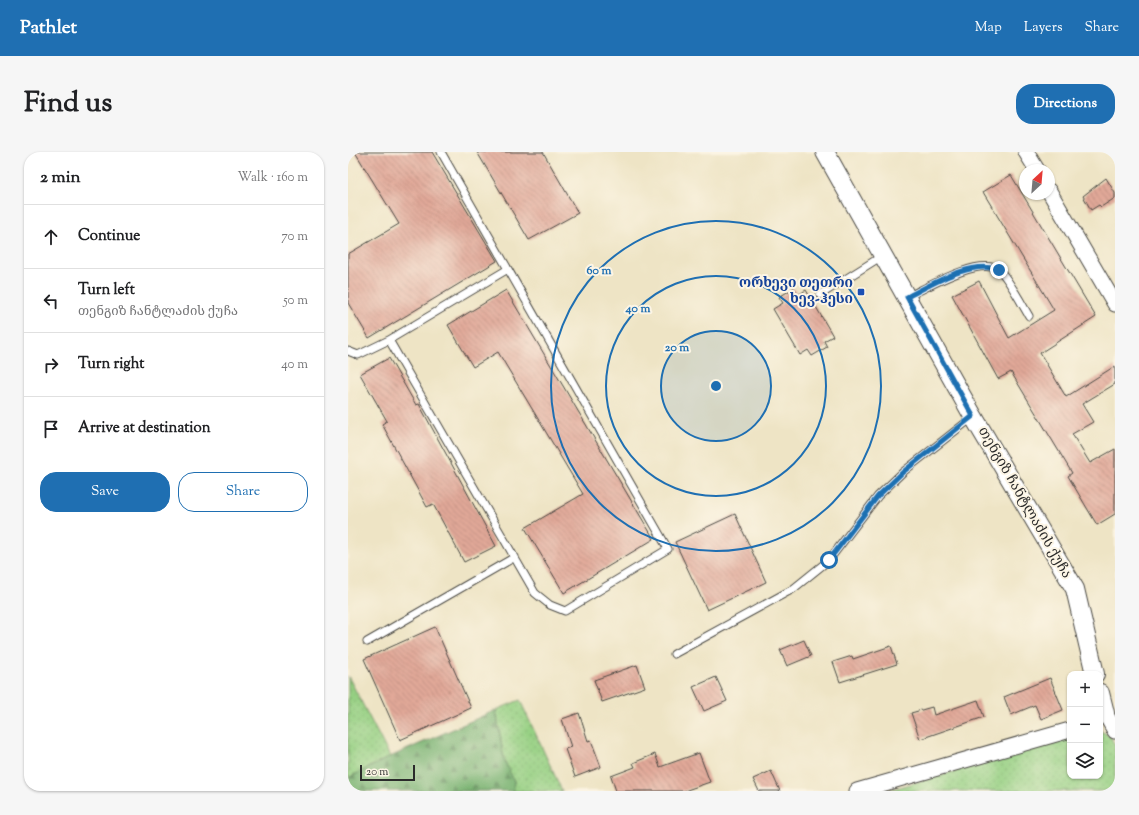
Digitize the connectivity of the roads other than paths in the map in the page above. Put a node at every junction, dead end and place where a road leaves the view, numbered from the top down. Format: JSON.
{"nodes":[{"id":1,"x":441,"y":152,"type":"edge"},
{"id":2,"x":825,"y":152,"type":"edge"},
{"id":3,"x":1026,"y":152,"type":"edge"},
{"id":4,"x":1033,"y":164,"type":"edge"},
{"id":5,"x":1054,"y":200,"type":"edge"},
{"id":6,"x":884,"y":255,"type":"junction"},
{"id":7,"x":508,"y":269,"type":"junction"},
{"id":8,"x":820,"y":295,"type":"dead end"},
{"id":9,"x":907,"y":297,"type":"junction"},
{"id":10,"x":1115,"y":304,"type":"edge"},
{"id":11,"x":1029,"y":316,"type":"dead end"},
{"id":12,"x":389,"y":340,"type":"junction"},
{"id":13,"x":348,"y":351,"type":"edge"},
{"id":14,"x":973,"y":416,"type":"junction"},
{"id":15,"x":515,"y":558,"type":"junction"},
{"id":16,"x":367,"y":642,"type":"dead end"},
{"id":17,"x":674,"y":654,"type":"dead end"},
{"id":18,"x":1094,"y":671,"type":"edge"},
{"id":19,"x":1103,"y":716,"type":"edge"},
{"id":20,"x":1067,"y":731,"type":"edge"},
{"id":21,"x":1115,"y":731,"type":"edge"},
{"id":22,"x":857,"y":791,"type":"edge"}],
"edges":[{"from":1,"to":7,"type":"lane"},
{"from":2,"to":6,"type":"street","name":"თენგიზ ჩანტლაძის ქუჩა"},
{"from":3,"to":4,"type":"street"},
{"from":5,"to":10,"type":"street"},
{"from":6,"to":8,"type":"lane"},
{"from":6,"to":9,"type":"street","name":"თენგიზ ჩანტლაძის ქუჩა"},
{"from":7,"to":12,"type":"lane"},
{"from":7,"to":15,"type":"lane"},
{"from":9,"to":11,"type":"lane"},
{"from":9,"to":14,"type":"street","name":"თენგიზ ჩანტლაძის ქუჩა"},
{"from":12,"to":13,"type":"lane"},
{"from":12,"to":15,"type":"lane"},
{"from":14,"to":17,"type":"lane"},
{"from":14,"to":18,"type":"street","name":"თენგიზ ჩანტლაძის ქუჩა"},
{"from":15,"to":16,"type":"lane"},
{"from":19,"to":21,"type":"street"},
{"from":20,"to":22,"type":"street"}]}
